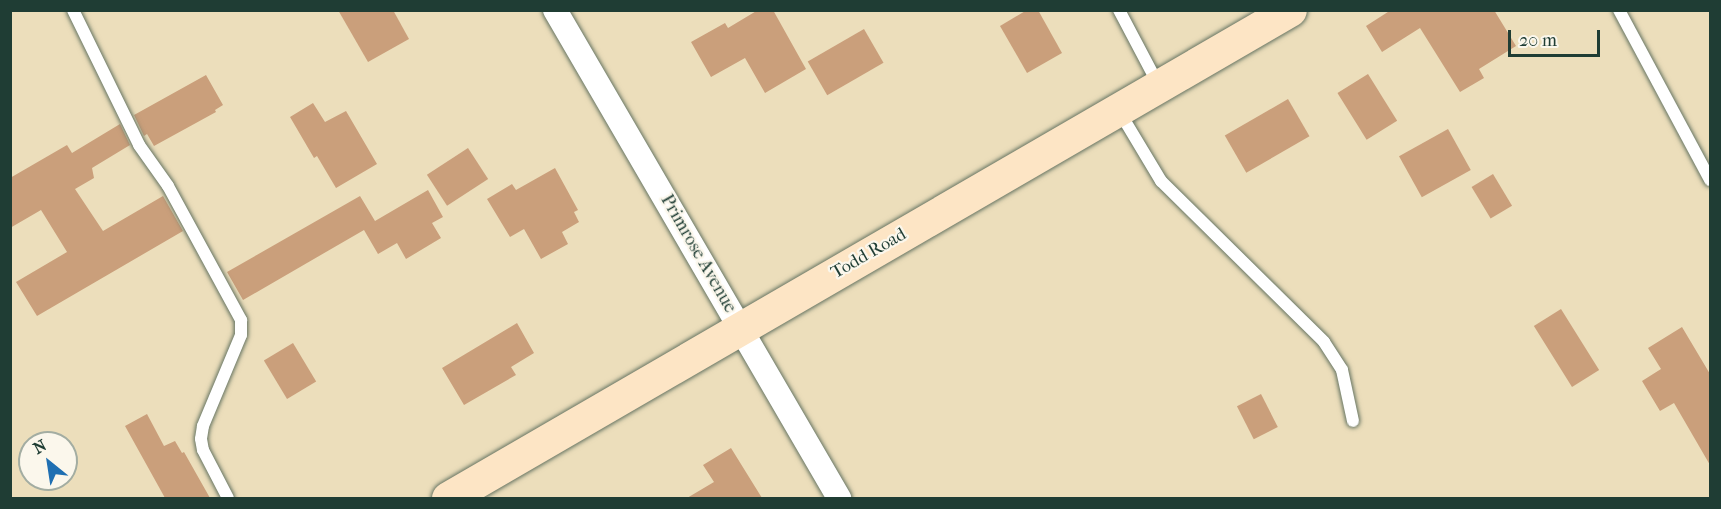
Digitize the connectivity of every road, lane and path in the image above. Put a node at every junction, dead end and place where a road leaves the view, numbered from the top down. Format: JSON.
{"nodes":[{"id":1,"x":73,"y":10,"type":"edge"},
{"id":2,"x":555,"y":10,"type":"edge"},
{"id":3,"x":1119,"y":10,"type":"edge"},
{"id":4,"x":1290,"y":10,"type":"edge"},
{"id":5,"x":1619,"y":10,"type":"edge"},
{"id":6,"x":1159,"y":86,"type":"junction"},
{"id":7,"x":1118,"y":110,"type":"junction"},
{"id":8,"x":1710,"y":180,"type":"edge"},
{"id":9,"x":741,"y":328,"type":"junction"},
{"id":10,"x":1353,"y":421,"type":"dead end"},
{"id":11,"x":228,"y":498,"type":"edge"},
{"id":12,"x":448,"y":498,"type":"edge"},
{"id":13,"x":839,"y":498,"type":"edge"}],
"edges":[{"from":1,"to":11,"type":"lane"},
{"from":2,"to":9,"type":"street","name":"Primrose Avenue"},
{"from":3,"to":6,"type":"lane"},
{"from":4,"to":6,"type":"main road","name":"Todd Road"},
{"from":5,"to":8,"type":"lane"},
{"from":6,"to":7,"type":"main road","name":"Todd Road"},
{"from":7,"to":9,"type":"main road","name":"Todd Road"},
{"from":7,"to":10,"type":"lane"},
{"from":9,"to":12,"type":"main road","name":"Todd Road"},
{"from":9,"to":13,"type":"street","name":"Primrose Avenue"}]}
